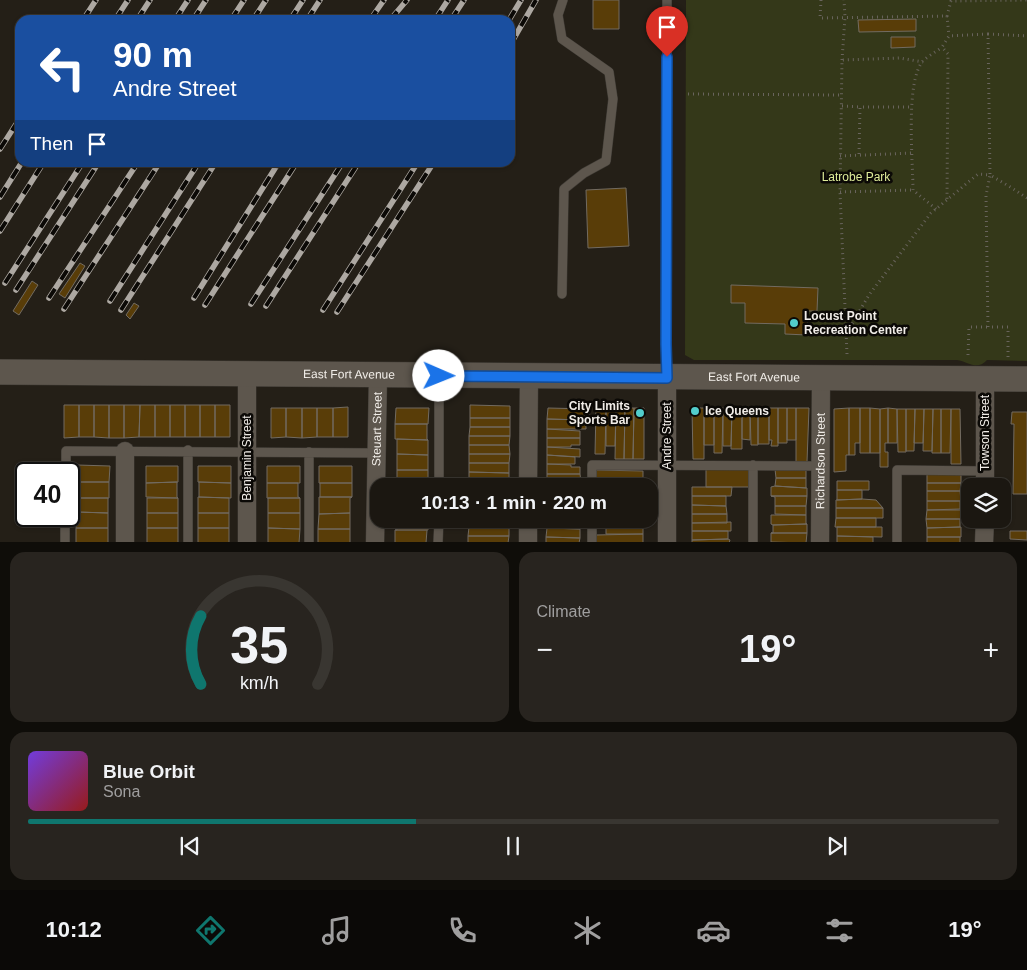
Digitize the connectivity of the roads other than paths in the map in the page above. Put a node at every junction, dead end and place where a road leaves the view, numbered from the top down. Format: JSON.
{"nodes":[{"id":1,"x":563,"y":0,"type":"edge"},
{"id":2,"x":667,"y":0,"type":"edge"},
{"id":3,"x":562,"y":294,"type":"dead end"},
{"id":4,"x":0,"y":372,"type":"edge"},
{"id":5,"x":247,"y":374,"type":"junction"},
{"id":6,"x":378,"y":375,"type":"junction"},
{"id":7,"x":439,"y":376,"type":"junction"},
{"id":8,"x":529,"y":376,"type":"junction"},
{"id":9,"x":667,"y":378,"type":"junction"},
{"id":10,"x":821,"y":378,"type":"junction"},
{"id":11,"x":985,"y":379,"type":"junction"},
{"id":12,"x":1027,"y":379,"type":"edge"},
{"id":13,"x":188,"y":450,"type":"junction"},
{"id":14,"x":125,"y":451,"type":"junction"},
{"id":15,"x":247,"y":451,"type":"junction"},
{"id":16,"x":309,"y":452,"type":"junction"},
{"id":17,"x":377,"y":453,"type":"junction"},
{"id":18,"x":66,"y":462,"type":"edge"},
{"id":19,"x":667,"y":465,"type":"junction"},
{"id":20,"x":753,"y":465,"type":"junction"},
{"id":21,"x":820,"y":466,"type":"junction"},
{"id":22,"x":439,"y":478,"type":"edge"},
{"id":23,"x":528,"y":478,"type":"edge"},
{"id":24,"x":592,"y":478,"type":"edge"},
{"id":25,"x":975,"y":478,"type":"edge"},
{"id":26,"x":985,"y":478,"type":"edge"},
{"id":27,"x":65,"y":527,"type":"edge"},
{"id":28,"x":438,"y":528,"type":"edge"},
{"id":29,"x":528,"y":528,"type":"edge"},
{"id":30,"x":592,"y":528,"type":"edge"},
{"id":31,"x":985,"y":528,"type":"edge"},
{"id":32,"x":65,"y":542,"type":"edge"},
{"id":33,"x":125,"y":542,"type":"edge"},
{"id":34,"x":188,"y":542,"type":"edge"},
{"id":35,"x":247,"y":542,"type":"edge"},
{"id":36,"x":309,"y":542,"type":"edge"},
{"id":37,"x":375,"y":542,"type":"edge"},
{"id":38,"x":438,"y":542,"type":"edge"},
{"id":39,"x":528,"y":542,"type":"edge"},
{"id":40,"x":592,"y":542,"type":"edge"},
{"id":41,"x":667,"y":542,"type":"edge"},
{"id":42,"x":753,"y":542,"type":"edge"},
{"id":43,"x":820,"y":542,"type":"edge"},
{"id":44,"x":897,"y":542,"type":"edge"},
{"id":45,"x":984,"y":542,"type":"edge"}],
"edges":[{"from":1,"to":3,"type":"lane"},
{"from":2,"to":9,"type":"lane","name":"Andre Street"},
{"from":4,"to":5,"type":"street","name":"East Fort Avenue"},
{"from":5,"to":6,"type":"street","name":"East Fort Avenue"},
{"from":5,"to":15,"type":"street","name":"Benjamin Street"},
{"from":6,"to":7,"type":"street","name":"East Fort Avenue"},
{"from":6,"to":17,"type":"street","name":"Steuart Street"},
{"from":7,"to":8,"type":"street","name":"East Fort Avenue"},
{"from":7,"to":22,"type":"lane"},
{"from":8,"to":9,"type":"street","name":"East Fort Avenue"},
{"from":8,"to":23,"type":"street"},
{"from":9,"to":10,"type":"street","name":"East Fort Avenue"},
{"from":9,"to":19,"type":"street","name":"Andre Street"},
{"from":10,"to":11,"type":"street","name":"East Fort Avenue"},
{"from":10,"to":21,"type":"street","name":"Richardson Street"},
{"from":11,"to":12,"type":"street","name":"East Fort Avenue"},
{"from":11,"to":26,"type":"street","name":"Towson Street"},
{"from":13,"to":14,"type":"lane"},
{"from":13,"to":15,"type":"lane"},
{"from":13,"to":34,"type":"lane"},
{"from":14,"to":18,"type":"lane"},
{"from":14,"to":33,"type":"street"},
{"from":15,"to":16,"type":"lane"},
{"from":15,"to":35,"type":"street","name":"Benjamin Street"},
{"from":16,"to":17,"type":"lane"},
{"from":16,"to":36,"type":"lane"},
{"from":17,"to":37,"type":"street","name":"Steuart Street"},
{"from":19,"to":20,"type":"lane"},
{"from":19,"to":24,"type":"lane"},
{"from":19,"to":41,"type":"street","name":"Andre Street"},
{"from":20,"to":21,"type":"lane"},
{"from":20,"to":42,"type":"lane"},
{"from":21,"to":43,"type":"street","name":"Richardson Street"},
{"from":25,"to":44,"type":"lane"},
{"from":27,"to":32,"type":"lane"},
{"from":28,"to":38,"type":"lane"},
{"from":29,"to":39,"type":"street"},
{"from":30,"to":40,"type":"lane"},
{"from":31,"to":45,"type":"street"}]}
